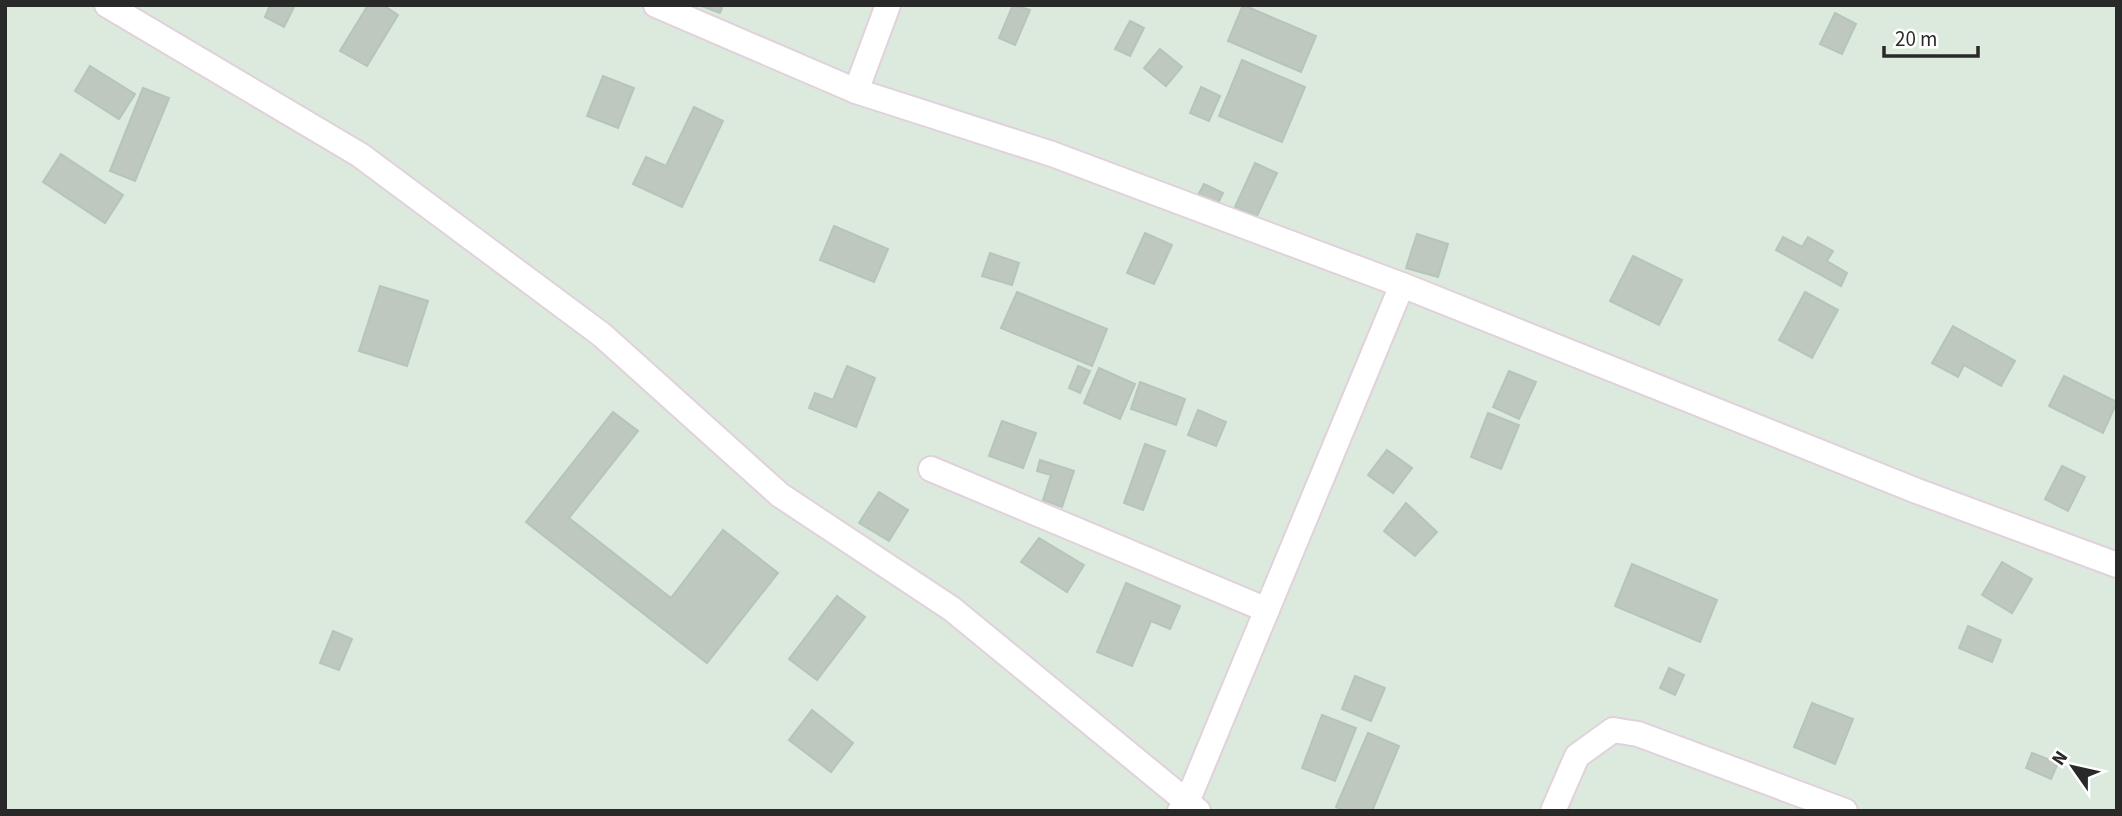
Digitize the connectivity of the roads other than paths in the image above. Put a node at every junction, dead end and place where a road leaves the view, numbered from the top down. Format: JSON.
{"nodes":[{"id":1,"x":107,"y":5,"type":"edge"},
{"id":2,"x":656,"y":5,"type":"edge"},
{"id":3,"x":888,"y":5,"type":"edge"},
{"id":4,"x":856,"y":91,"type":"junction"},
{"id":5,"x":1402,"y":285,"type":"junction"},
{"id":6,"x":931,"y":468,"type":"dead end"},
{"id":7,"x":2117,"y":565,"type":"edge"},
{"id":8,"x":1267,"y":610,"type":"junction"},
{"id":9,"x":1189,"y":808,"type":"edge"},
{"id":10,"x":1553,"y":811,"type":"edge"},
{"id":11,"x":1845,"y":811,"type":"edge"}],
"edges":[{"from":1,"to":9,"type":"street"},
{"from":2,"to":4,"type":"street"},
{"from":3,"to":4,"type":"street"},
{"from":4,"to":5,"type":"street"},
{"from":5,"to":7,"type":"street"},
{"from":5,"to":8,"type":"street"},
{"from":6,"to":8,"type":"street"},
{"from":8,"to":9,"type":"street"},
{"from":10,"to":11,"type":"street"}]}
